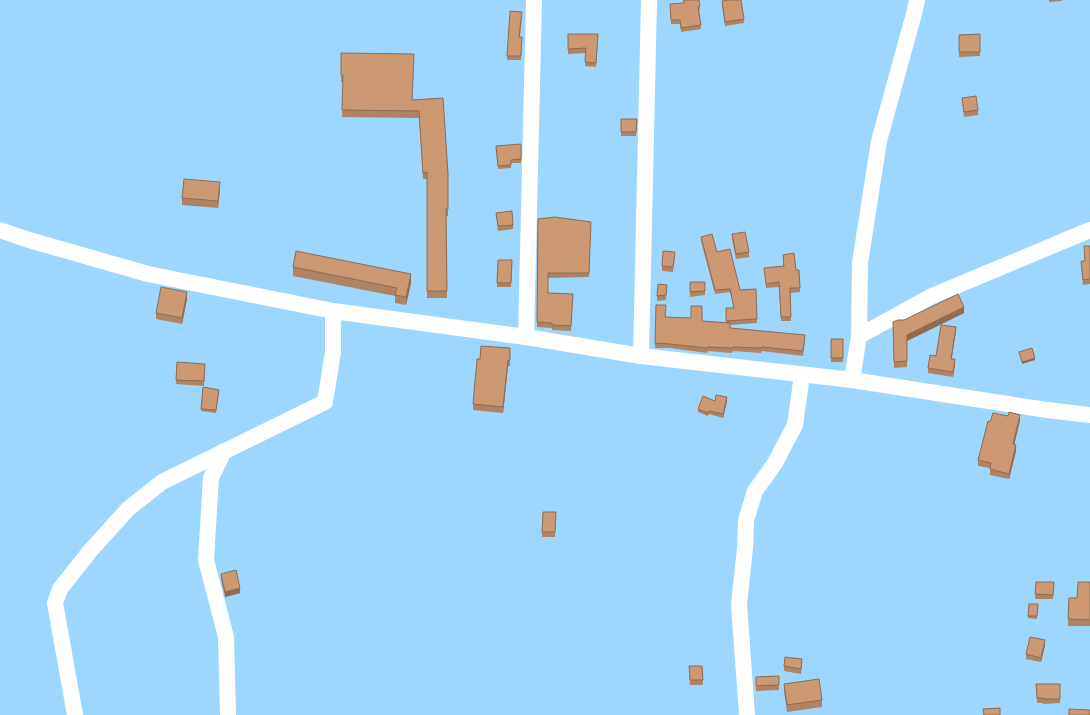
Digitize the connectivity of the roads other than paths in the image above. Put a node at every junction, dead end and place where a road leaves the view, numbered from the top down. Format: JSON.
{"nodes":[{"id":1,"x":534,"y":0,"type":"edge"},
{"id":2,"x":649,"y":0,"type":"edge"},
{"id":3,"x":916,"y":0,"type":"edge"},
{"id":4,"x":0,"y":230,"type":"edge"},
{"id":5,"x":1090,"y":230,"type":"edge"},
{"id":6,"x":333,"y":311,"type":"junction"},
{"id":7,"x":859,"y":336,"type":"junction"},
{"id":8,"x":526,"y":337,"type":"junction"},
{"id":9,"x":641,"y":356,"type":"junction"},
{"id":10,"x":802,"y":375,"type":"junction"},
{"id":11,"x":852,"y":380,"type":"junction"},
{"id":12,"x":1090,"y":415,"type":"edge"},
{"id":13,"x":224,"y":451,"type":"junction"},
{"id":14,"x":75,"y":715,"type":"edge"},
{"id":15,"x":228,"y":715,"type":"edge"},
{"id":16,"x":747,"y":715,"type":"edge"}],
"edges":[{"from":1,"to":8,"type":"street"},
{"from":2,"to":9,"type":"street"},
{"from":3,"to":7,"type":"street"},
{"from":4,"to":6,"type":"street"},
{"from":5,"to":7,"type":"street"},
{"from":6,"to":8,"type":"street"},
{"from":6,"to":13,"type":"street"},
{"from":7,"to":11,"type":"street"},
{"from":8,"to":9,"type":"street"},
{"from":9,"to":10,"type":"street"},
{"from":10,"to":11,"type":"street"},
{"from":10,"to":16,"type":"street"},
{"from":11,"to":12,"type":"street"},
{"from":13,"to":14,"type":"street"},
{"from":13,"to":15,"type":"street"}]}
